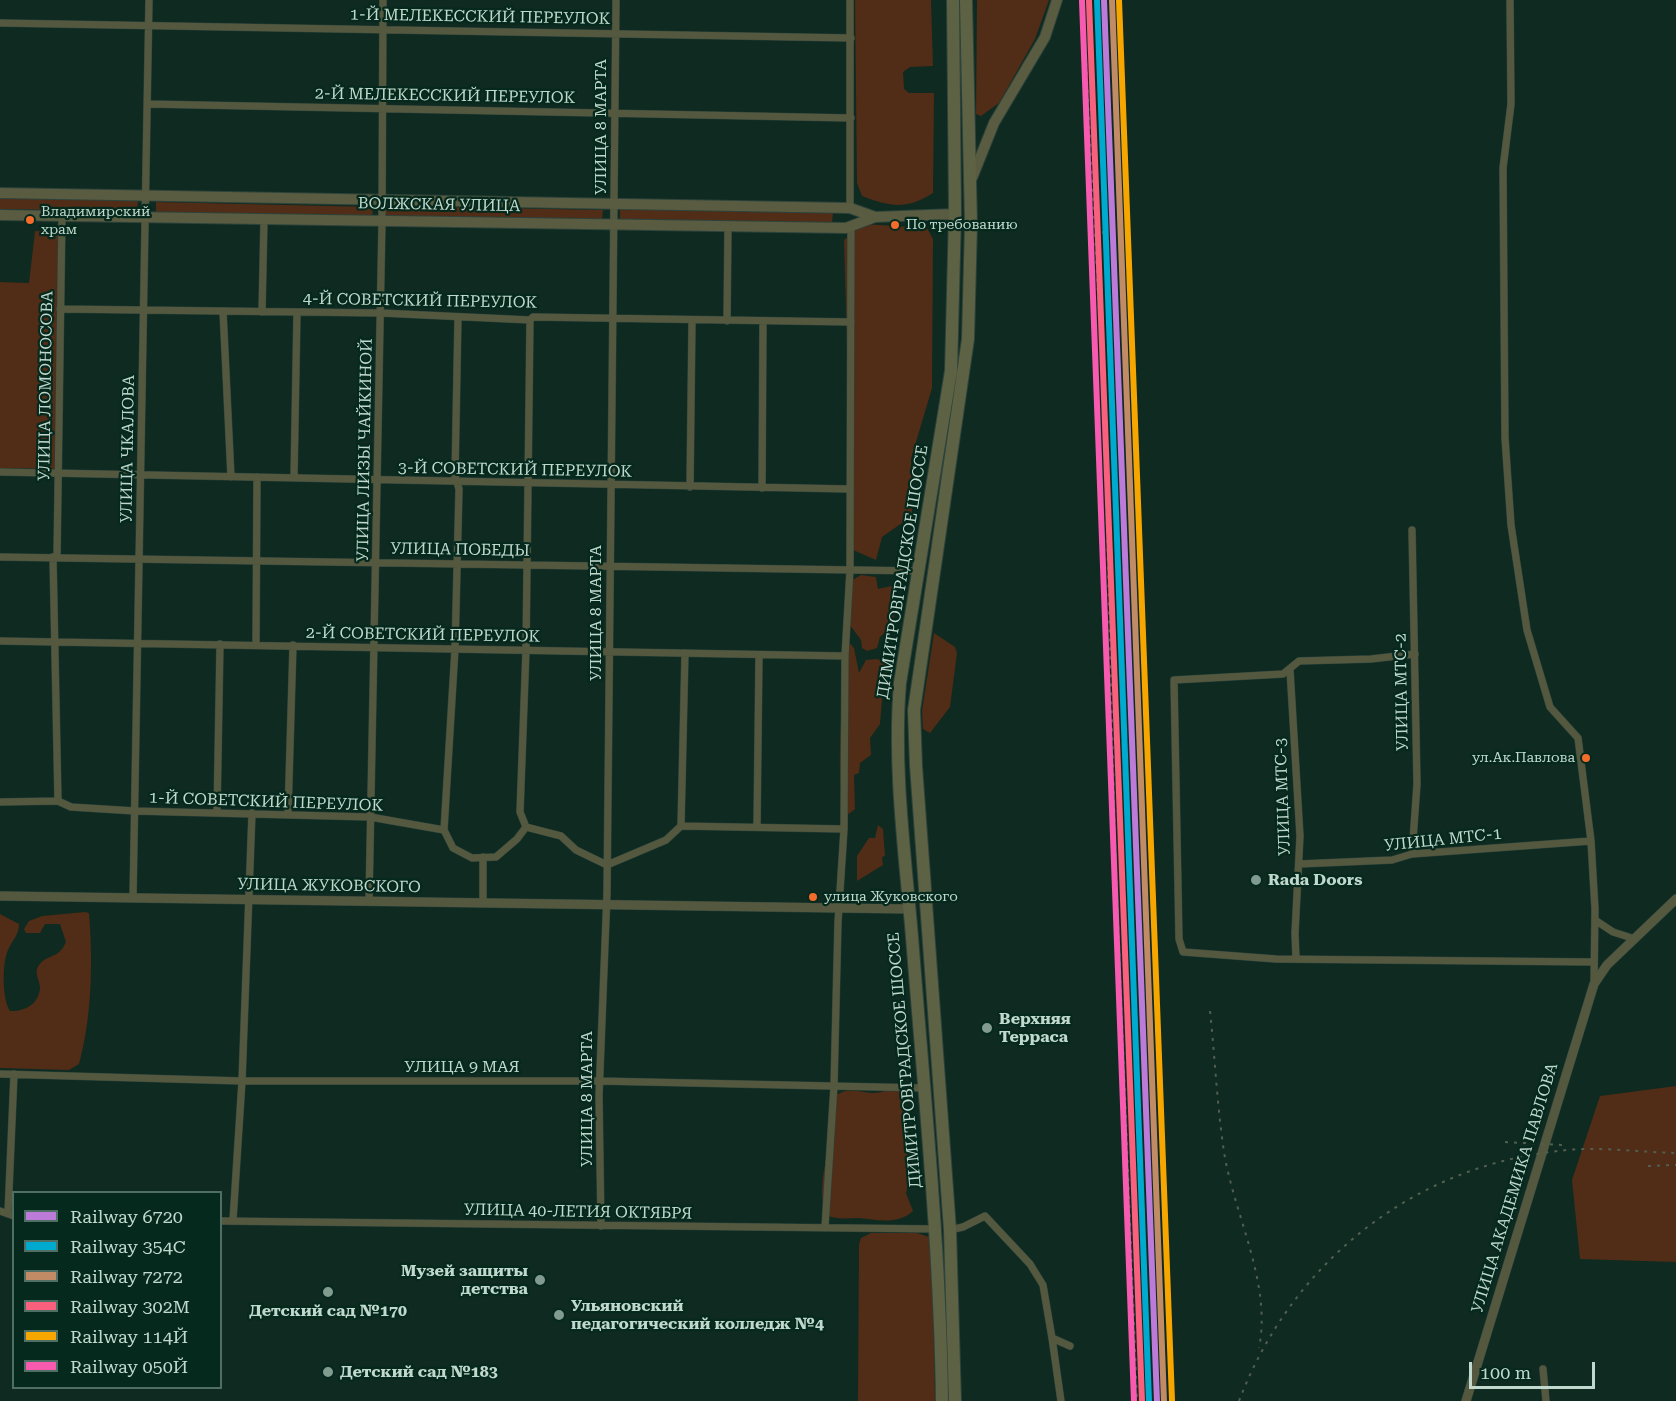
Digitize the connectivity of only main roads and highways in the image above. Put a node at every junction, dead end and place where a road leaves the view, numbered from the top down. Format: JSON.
{"nodes":[{"id":1,"x":953,"y":0,"type":"edge"},
{"id":2,"x":966,"y":0,"type":"edge"},
{"id":3,"x":1057,"y":0,"type":"edge"},
{"id":4,"x":970,"y":184,"type":"junction"},
{"id":5,"x":0,"y":193,"type":"edge"},
{"id":6,"x":0,"y":214,"type":"edge"},
{"id":7,"x":955,"y":214,"type":"junction"},
{"id":8,"x":970,"y":214,"type":"junction"},
{"id":9,"x":875,"y":216,"type":"junction"},
{"id":10,"x":910,"y":909,"type":"junction"},
{"id":11,"x":927,"y":909,"type":"junction"},
{"id":12,"x":942,"y":1401,"type":"edge"},
{"id":13,"x":955,"y":1401,"type":"edge"}],
"edges":[{"from":1,"to":7,"type":"highway","name":"ДИМИТРОВГРАДСКОЕ ШОССЕ"},
{"from":2,"to":4,"type":"highway","name":"ДИМИТРОВГРАДСКОЕ ШОССЕ"},
{"from":3,"to":4,"type":"main road"},
{"from":4,"to":8,"type":"highway","name":"ДИМИТРОВГРАДСКОЕ ШОССЕ"},
{"from":5,"to":9,"type":"main road","name":"ВОЛЖСКАЯ УЛИЦА"},
{"from":6,"to":9,"type":"main road","name":"ВОЛЖСКАЯ УЛИЦА"},
{"from":7,"to":8,"type":"highway","name":"ВОЛЖСКАЯ УЛИЦА"},
{"from":7,"to":9,"type":"main road","name":"ВОЛЖСКАЯ УЛИЦА"},
{"from":7,"to":10,"type":"highway","name":"ДИМИТРОВГРАДСКОЕ ШОССЕ"},
{"from":8,"to":11,"type":"highway","name":"ДИМИТРОВГРАДСКОЕ ШОССЕ"},
{"from":10,"to":11,"type":"highway"},
{"from":10,"to":12,"type":"highway","name":"ДИМИТРОВГРАДСКОЕ ШОССЕ"},
{"from":11,"to":13,"type":"highway","name":"ДИМИТРОВГРАДСКОЕ ШОССЕ"}]}
